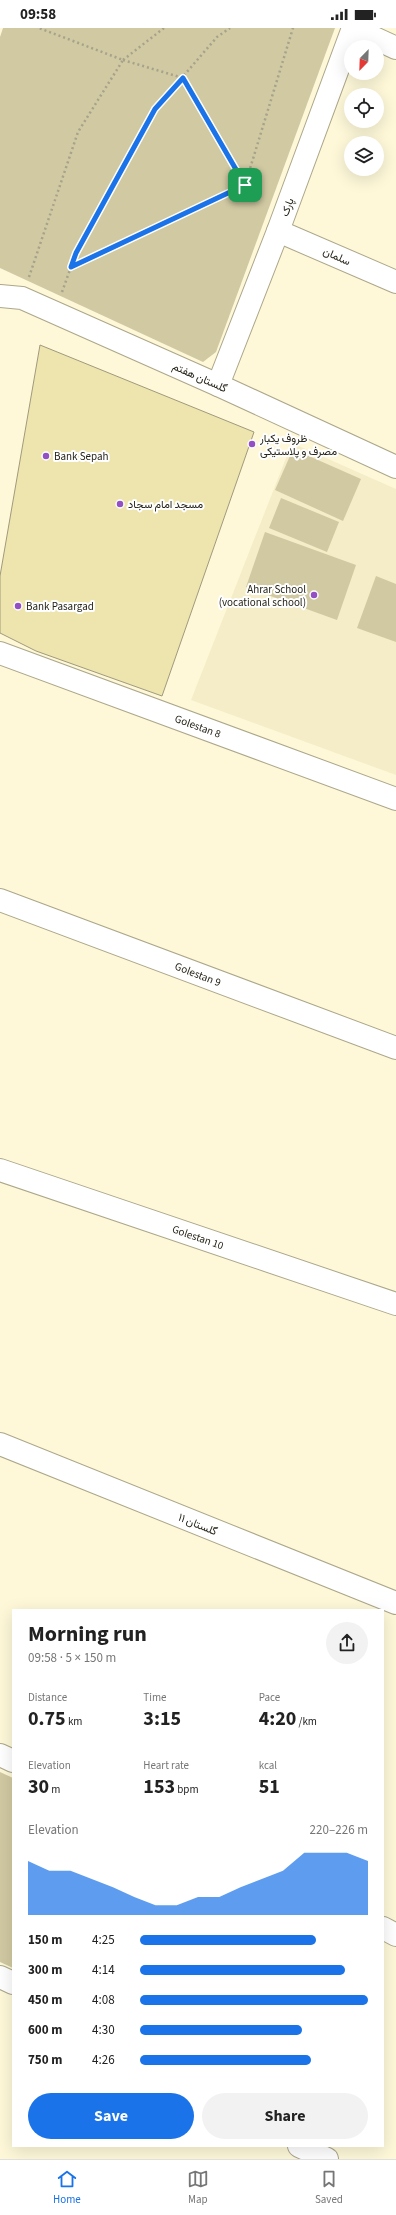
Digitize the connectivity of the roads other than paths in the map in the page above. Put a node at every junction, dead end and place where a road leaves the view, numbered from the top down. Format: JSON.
{"nodes":[{"id":1,"x":353,"y":28,"type":"edge"},
{"id":2,"x":396,"y":48,"type":"edge"},
{"id":3,"x":278,"y":231,"type":"junction"},
{"id":4,"x":396,"y":282,"type":"edge"},
{"id":5,"x":0,"y":296,"type":"edge"},
{"id":6,"x":218,"y":385,"type":"junction"},
{"id":7,"x":396,"y":467,"type":"edge"},
{"id":8,"x":0,"y":653,"type":"edge"},
{"id":9,"x":396,"y":799,"type":"edge"},
{"id":10,"x":0,"y":900,"type":"edge"},
{"id":11,"x":396,"y":1048,"type":"edge"},
{"id":12,"x":0,"y":1170,"type":"edge"},
{"id":13,"x":396,"y":1304,"type":"edge"},
{"id":14,"x":0,"y":1444,"type":"edge"},
{"id":15,"x":396,"y":1603,"type":"edge"},
{"id":16,"x":0,"y":1755,"type":"edge"},
{"id":17,"x":12,"y":1761,"type":"edge"},
{"id":18,"x":384,"y":1929,"type":"edge"},
{"id":19,"x":396,"y":1935,"type":"edge"},
{"id":20,"x":0,"y":1977,"type":"edge"},
{"id":21,"x":12,"y":1983,"type":"edge"},
{"id":22,"x":301,"y":2147,"type":"edge"},
{"id":23,"x":327,"y":2159,"type":"edge"}],
"edges":[{"from":1,"to":2,"type":"street"},
{"from":1,"to":3,"type":"street","name":"پارک"},
{"from":3,"to":4,"type":"street","name":"سلمان"},
{"from":3,"to":6,"type":"street","name":"پارک"},
{"from":5,"to":6,"type":"street","name":"گلستان هفتم"},
{"from":6,"to":7,"type":"street","name":"گلستان هفتم"},
{"from":8,"to":9,"type":"street","name":"Golestan 8"},
{"from":10,"to":11,"type":"street","name":"Golestan 9"},
{"from":12,"to":13,"type":"street","name":"Golestan 10"},
{"from":14,"to":15,"type":"street","name":"گلستان ۱۱"},
{"from":16,"to":17,"type":"street"},
{"from":18,"to":19,"type":"street"},
{"from":20,"to":21,"type":"street"},
{"from":22,"to":23,"type":"street"}]}
